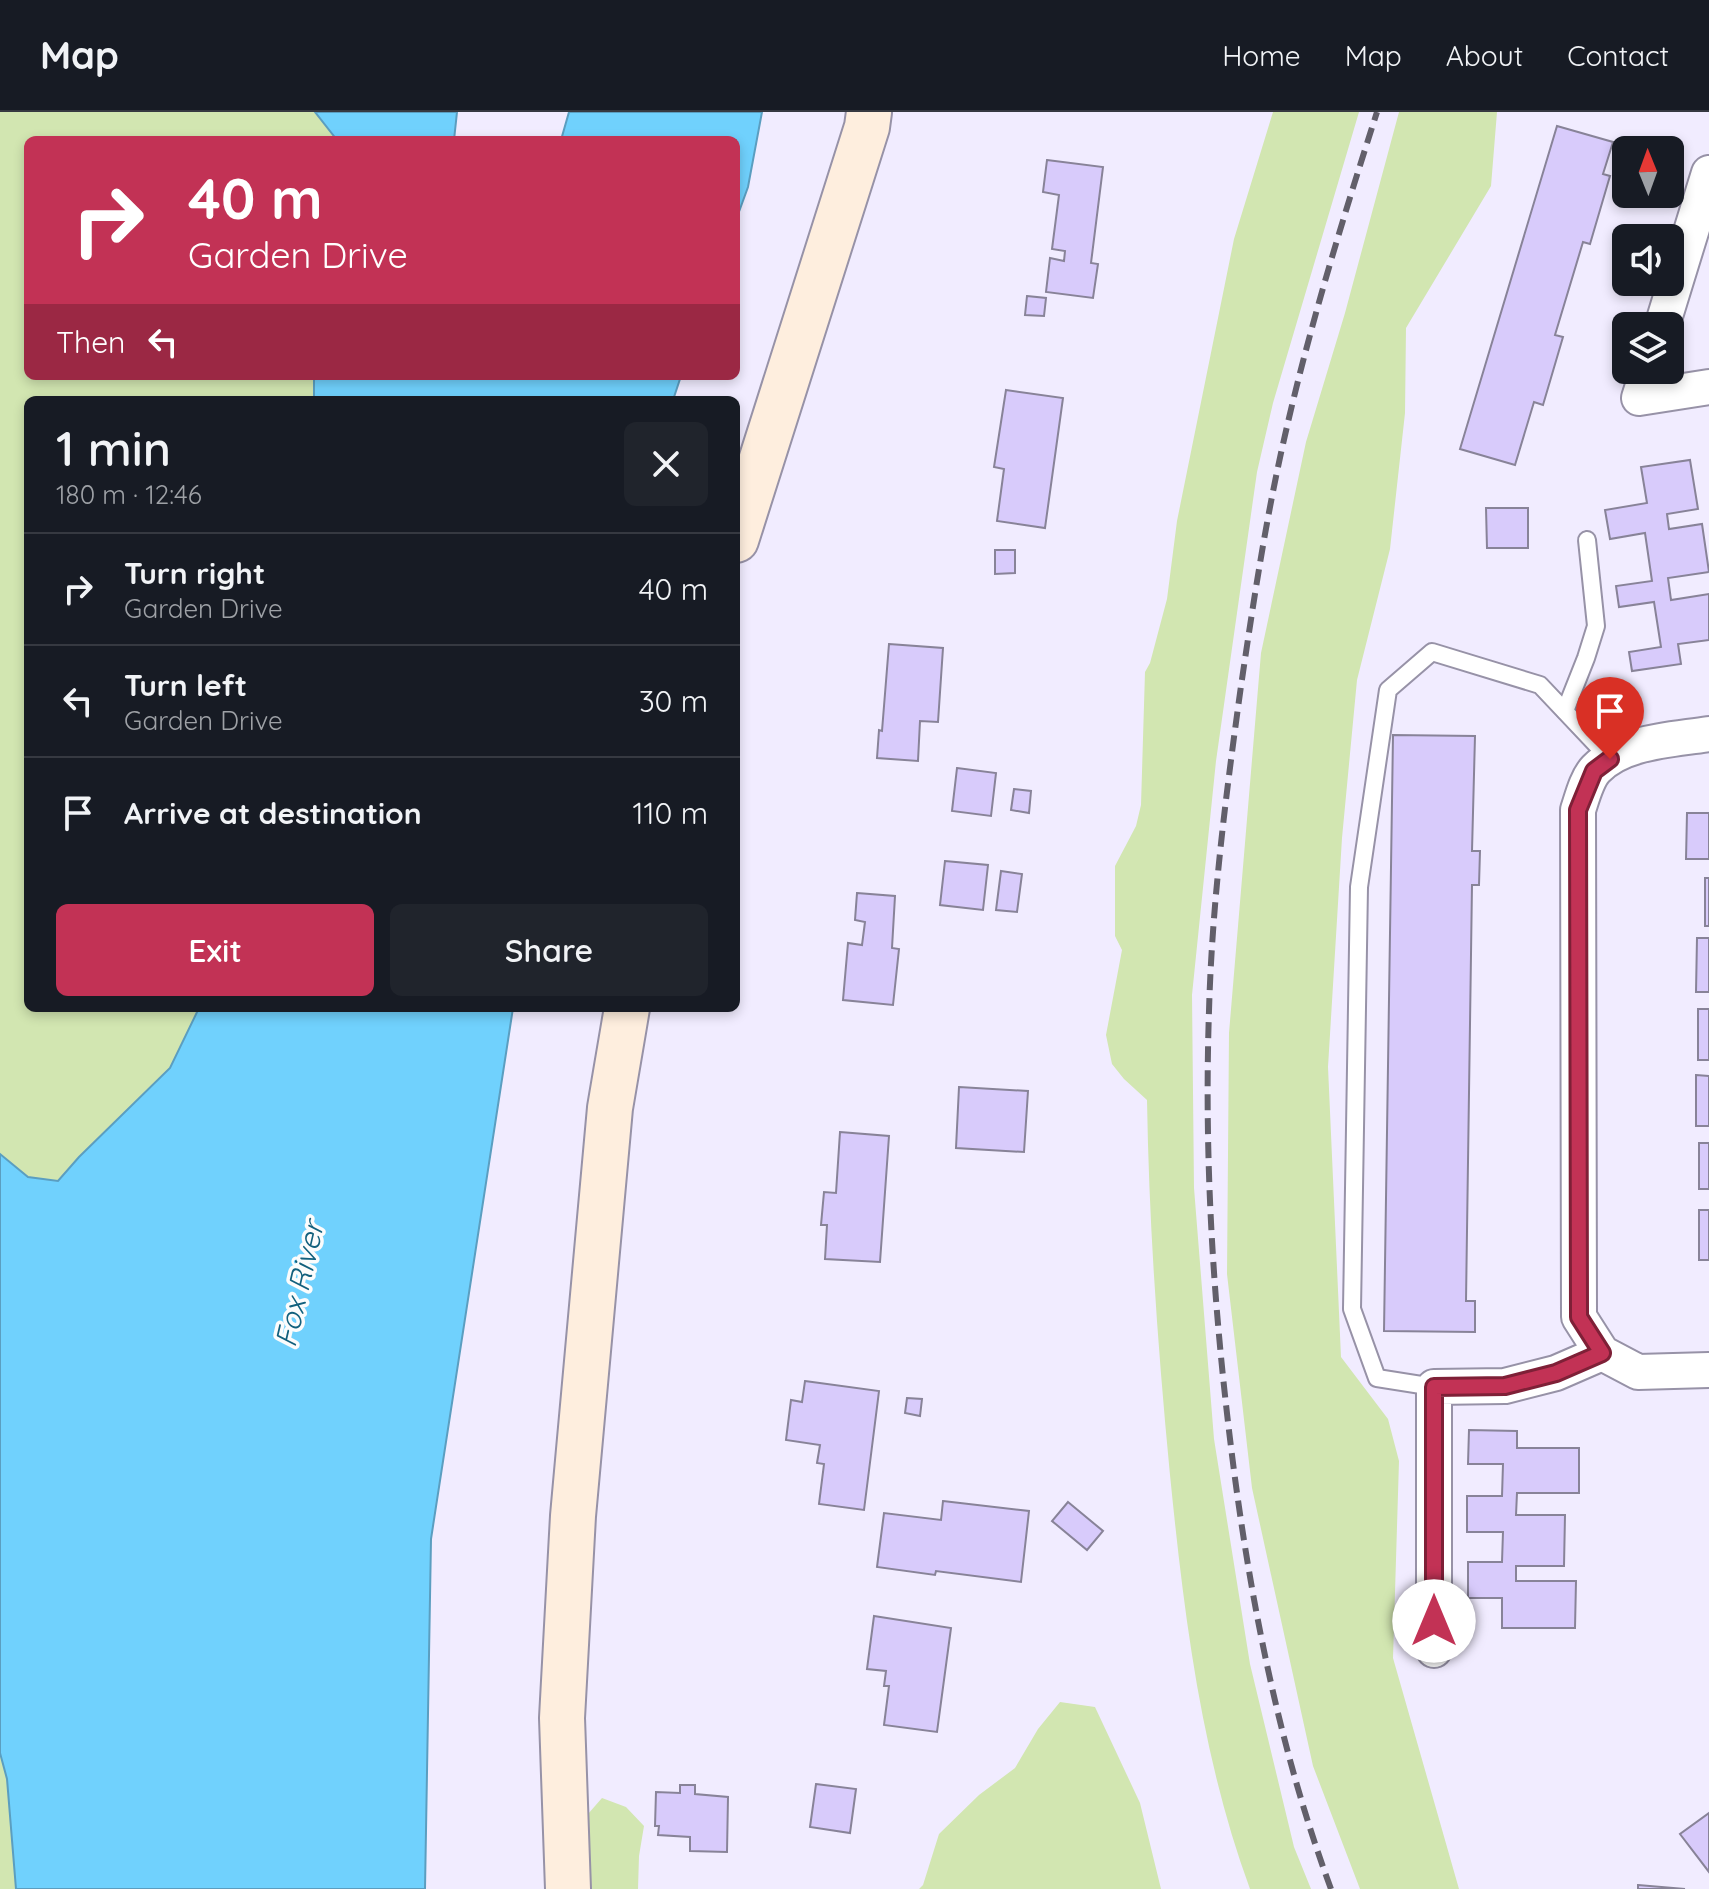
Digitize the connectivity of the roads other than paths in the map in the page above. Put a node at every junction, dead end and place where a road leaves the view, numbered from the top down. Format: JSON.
{"nodes":[{"id":1,"x":869,"y":112,"type":"edge"},
{"id":2,"x":1709,"y":173,"type":"edge"},
{"id":3,"x":1666,"y":312,"type":"edge"},
{"id":4,"x":1644,"y":384,"type":"edge"},
{"id":5,"x":1709,"y":387,"type":"edge"},
{"id":6,"x":740,"y":527,"type":"edge"},
{"id":7,"x":1587,"y":540,"type":"dead end"},
{"id":8,"x":1565,"y":711,"type":"junction"},
{"id":9,"x":1709,"y":734,"type":"edge"},
{"id":10,"x":1610,"y":759,"type":"junction"},
{"id":11,"x":626,"y":1012,"type":"edge"},
{"id":12,"x":1602,"y":1353,"type":"junction"},
{"id":13,"x":1709,"y":1370,"type":"edge"},
{"id":14,"x":1434,"y":1387,"type":"junction"},
{"id":15,"x":1434,"y":1650,"type":"dead end"},
{"id":16,"x":568,"y":1889,"type":"edge"}],
"edges":[{"from":1,"to":6,"type":"street"},
{"from":2,"to":3,"type":"street"},
{"from":4,"to":5,"type":"street"},
{"from":7,"to":8,"type":"lane"},
{"from":8,"to":10,"type":"lane"},
{"from":8,"to":14,"type":"lane"},
{"from":9,"to":10,"type":"street"},
{"from":10,"to":12,"type":"street"},
{"from":11,"to":16,"type":"street"},
{"from":12,"to":13,"type":"street"},
{"from":12,"to":14,"type":"street"},
{"from":14,"to":15,"type":"street"}]}
